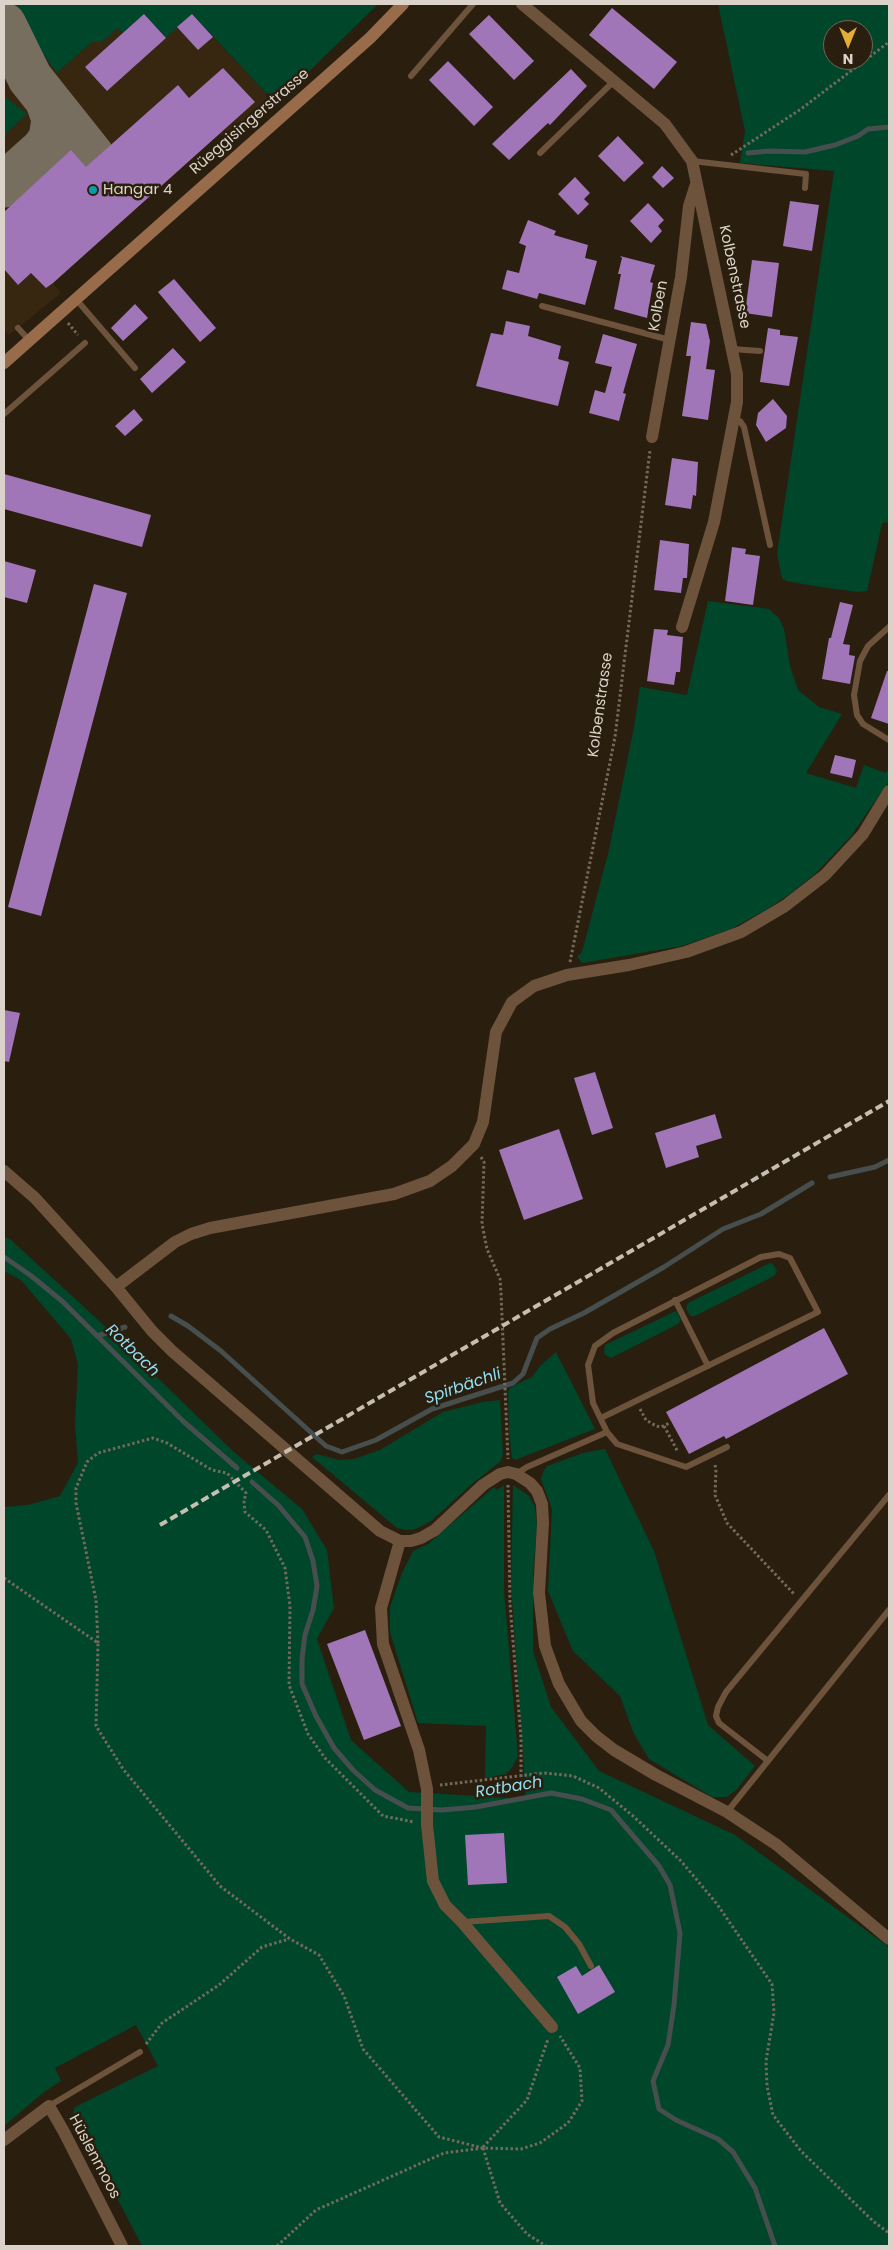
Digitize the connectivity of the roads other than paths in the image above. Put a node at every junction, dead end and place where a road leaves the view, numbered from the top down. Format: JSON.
{"nodes":[{"id":1,"x":403,"y":4,"type":"edge"},
{"id":2,"x":473,"y":4,"type":"edge"},
{"id":3,"x":522,"y":4,"type":"edge"},
{"id":4,"x":534,"y":8,"type":"edge"},
{"id":5,"x":411,"y":76,"type":"dead end"},
{"id":6,"x":614,"y":81,"type":"junction"},
{"id":7,"x":540,"y":153,"type":"dead end"},
{"id":8,"x":692,"y":161,"type":"junction"},
{"id":9,"x":697,"y":181,"type":"junction"},
{"id":10,"x":805,"y":188,"type":"dead end"},
{"id":11,"x":75,"y":298,"type":"junction"},
{"id":12,"x":542,"y":306,"type":"dead end"},
{"id":13,"x":18,"y":328,"type":"dead end"},
{"id":14,"x":29,"y":340,"type":"junction"},
{"id":15,"x":670,"y":340,"type":"junction"},
{"id":16,"x":85,"y":343,"type":"road end"},
{"id":17,"x":732,"y":349,"type":"junction"},
{"id":18,"x":760,"y":351,"type":"dead end"},
{"id":19,"x":4,"y":363,"type":"edge"},
{"id":20,"x":136,"y":368,"type":"dead end"},
{"id":21,"x":4,"y":414,"type":"edge"},
{"id":22,"x":734,"y":419,"type":"junction"},
{"id":23,"x":652,"y":437,"type":"road end"},
{"id":24,"x":770,"y":545,"type":"dead end"},
{"id":25,"x":889,"y":626,"type":"edge"},
{"id":26,"x":682,"y":627,"type":"dead end"},
{"id":27,"x":889,"y":740,"type":"edge"},
{"id":28,"x":889,"y":791,"type":"edge"},
{"id":29,"x":4,"y":1171,"type":"edge"},
{"id":30,"x":116,"y":1287,"type":"junction"},
{"id":31,"x":675,"y":1300,"type":"junction"},
{"id":32,"x":708,"y":1366,"type":"junction"},
{"id":33,"x":601,"y":1418,"type":"junction"},
{"id":34,"x":607,"y":1432,"type":"junction"},
{"id":35,"x":727,"y":1447,"type":"dead end"},
{"id":36,"x":512,"y":1473,"type":"junction"},
{"id":37,"x":889,"y":1495,"type":"edge"},
{"id":38,"x":400,"y":1541,"type":"junction"},
{"id":39,"x":889,"y":1610,"type":"edge"},
{"id":40,"x":768,"y":1761,"type":"junction"},
{"id":41,"x":727,"y":1812,"type":"junction"},
{"id":42,"x":462,"y":1922,"type":"junction"},
{"id":43,"x":889,"y":1938,"type":"edge"},
{"id":44,"x":591,"y":1966,"type":"dead end"},
{"id":45,"x":552,"y":2027,"type":"road end"},
{"id":46,"x":140,"y":2052,"type":"road end"},
{"id":47,"x":49,"y":2106,"type":"junction"},
{"id":48,"x":4,"y":2140,"type":"edge"},
{"id":49,"x":122,"y":2246,"type":"edge"}],
"edges":[{"from":1,"to":11,"type":"street","name":"Rüeggisingerstrasse"},
{"from":2,"to":5,"type":"lane"},
{"from":3,"to":4,"type":"street","name":"Kolbenstrasse"},
{"from":4,"to":6,"type":"street","name":"Kolbenstrasse"},
{"from":6,"to":7,"type":"lane"},
{"from":6,"to":8,"type":"street","name":"Kolbenstrasse"},
{"from":8,"to":9,"type":"street","name":"Kolbenstrasse"},
{"from":8,"to":10,"type":"lane"},
{"from":9,"to":15,"type":"street","name":"Kolben"},
{"from":9,"to":17,"type":"street","name":"Kolbenstrasse"},
{"from":11,"to":14,"type":"street","name":"Rüeggisingerstrasse"},
{"from":11,"to":20,"type":"lane"},
{"from":12,"to":15,"type":"lane"},
{"from":13,"to":14,"type":"lane"},
{"from":14,"to":19,"type":"street","name":"Rüeggisingerstrasse"},
{"from":15,"to":23,"type":"street","name":"Kolben"},
{"from":16,"to":21,"type":"lane"},
{"from":17,"to":18,"type":"lane"},
{"from":17,"to":22,"type":"street","name":"Kolbenstrasse"},
{"from":22,"to":24,"type":"lane"},
{"from":22,"to":26,"type":"street","name":"Kolbenstrasse"},
{"from":25,"to":27,"type":"lane"},
{"from":28,"to":30,"type":"street"},
{"from":29,"to":30,"type":"street"},
{"from":30,"to":38,"type":"street"},
{"from":31,"to":32,"type":"lane"},
{"from":31,"to":32,"type":"lane"},
{"from":31,"to":33,"type":"lane"},
{"from":32,"to":33,"type":"lane"},
{"from":33,"to":34,"type":"lane"},
{"from":34,"to":35,"type":"lane"},
{"from":34,"to":36,"type":"lane"},
{"from":36,"to":38,"type":"street"},
{"from":36,"to":41,"type":"street"},
{"from":37,"to":40,"type":"lane"},
{"from":38,"to":42,"type":"street"},
{"from":39,"to":40,"type":"lane"},
{"from":40,"to":41,"type":"lane"},
{"from":41,"to":43,"type":"street"},
{"from":42,"to":44,"type":"lane"},
{"from":42,"to":45,"type":"street"},
{"from":46,"to":47,"type":"lane"},
{"from":47,"to":48,"type":"street","name":"Hüslenmoos"},
{"from":47,"to":49,"type":"street","name":"Hüslenmoos"}]}
